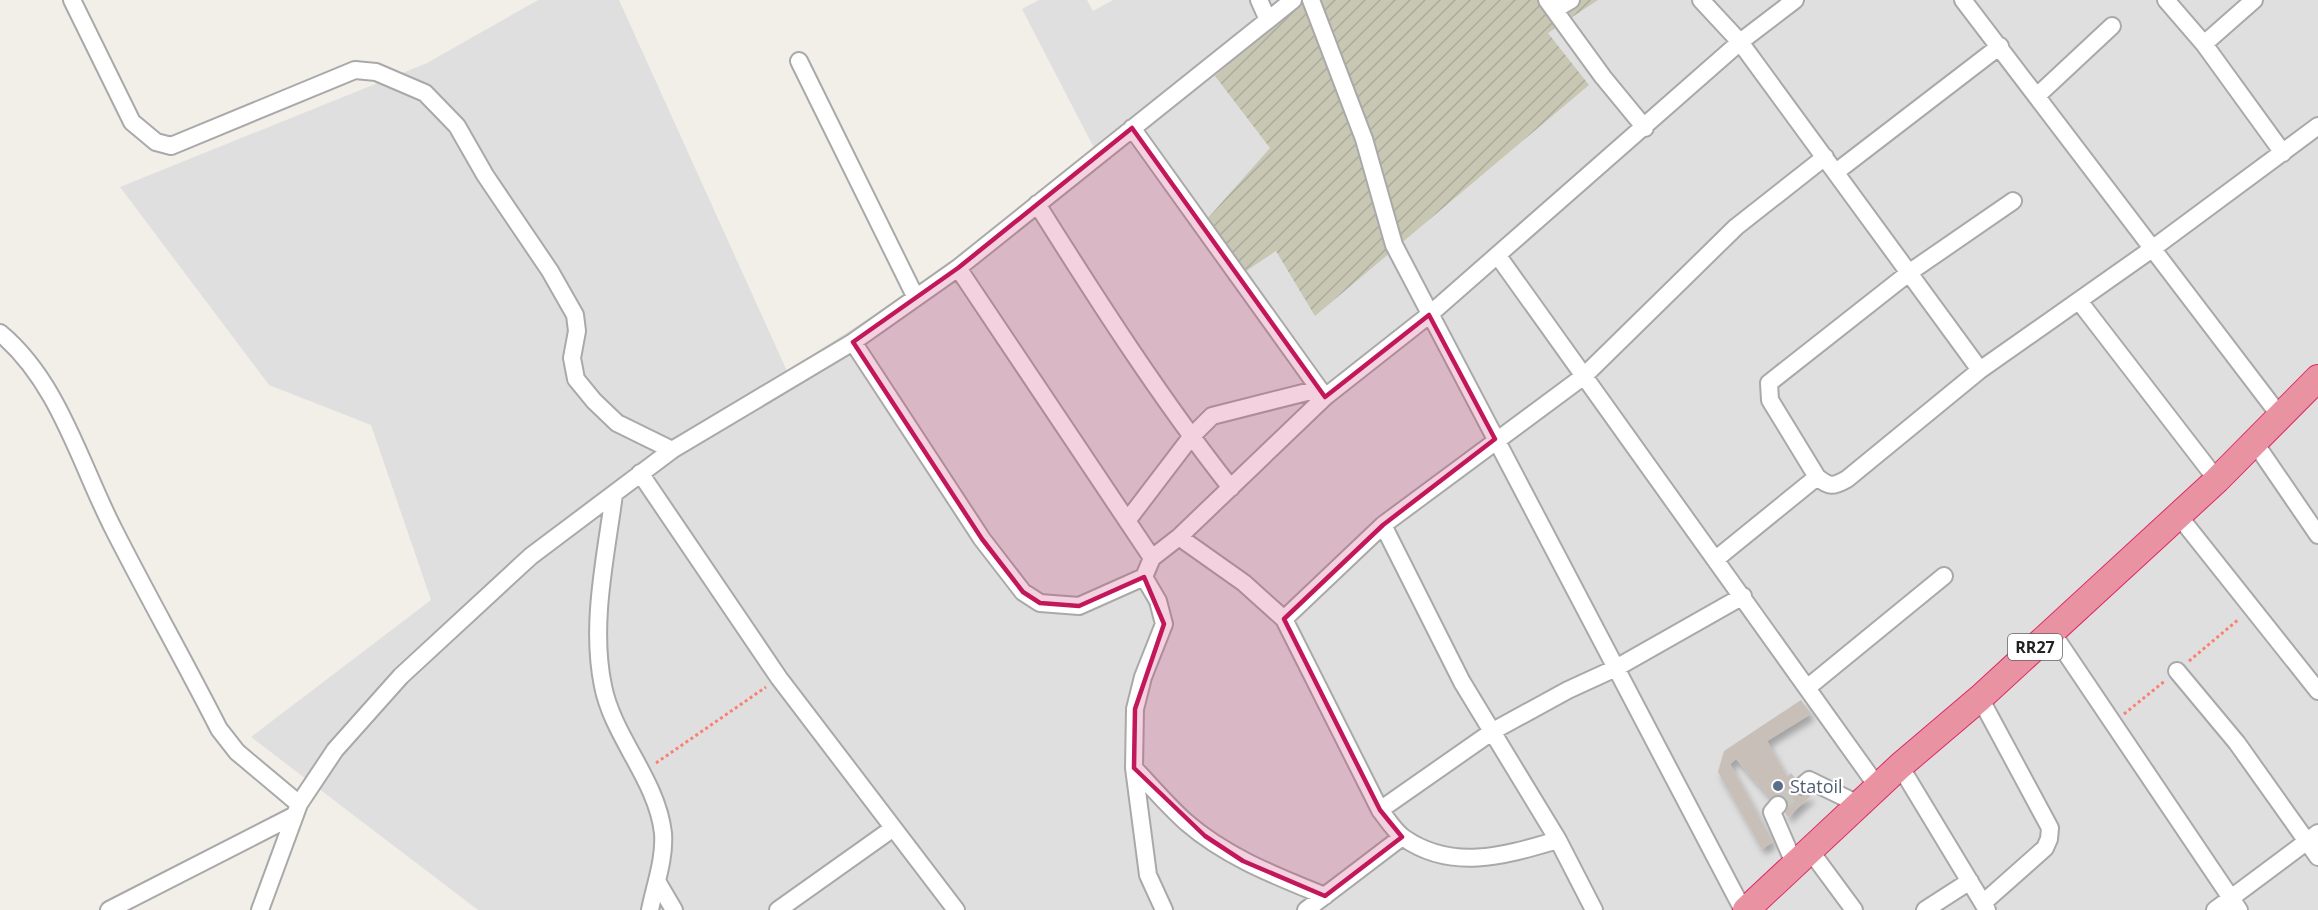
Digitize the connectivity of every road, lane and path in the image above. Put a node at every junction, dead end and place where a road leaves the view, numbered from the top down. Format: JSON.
{"nodes":[{"id":1,"x":72,"y":0,"type":"edge"},
{"id":2,"x":1259,"y":0,"type":"edge"},
{"id":3,"x":1293,"y":0,"type":"edge"},
{"id":4,"x":1311,"y":0,"type":"edge"},
{"id":5,"x":1571,"y":0,"type":"edge"},
{"id":6,"x":1701,"y":0,"type":"edge"},
{"id":7,"x":1795,"y":0,"type":"edge"},
{"id":8,"x":1963,"y":0,"type":"edge"},
{"id":9,"x":2166,"y":0,"type":"edge"},
{"id":10,"x":2254,"y":0,"type":"edge"},
{"id":11,"x":1550,"y":5,"type":"edge"},
{"id":12,"x":1268,"y":20,"type":"junction"},
{"id":13,"x":2112,"y":26,"type":"dead end"},
{"id":14,"x":1740,"y":42,"type":"junction"},
{"id":15,"x":2204,"y":44,"type":"junction"},
{"id":16,"x":2000,"y":46,"type":"junction"},
{"id":17,"x":799,"y":61,"type":"dead end"},
{"id":18,"x":2037,"y":96,"type":"junction"},
{"id":19,"x":2318,"y":126,"type":"edge"},
{"id":20,"x":1132,"y":128,"type":"junction"},
{"id":21,"x":1645,"y":128,"type":"junction"},
{"id":22,"x":2283,"y":153,"type":"junction"},
{"id":23,"x":1825,"y":157,"type":"junction"},
{"id":24,"x":1836,"y":172,"type":"junction"},
{"id":25,"x":2013,"y":201,"type":"dead end"},
{"id":26,"x":1037,"y":204,"type":"junction"},
{"id":27,"x":2152,"y":249,"type":"junction"},
{"id":28,"x":1498,"y":256,"type":"junction"},
{"id":29,"x":958,"y":268,"type":"junction"},
{"id":30,"x":1910,"y":272,"type":"junction"},
{"id":31,"x":915,"y":296,"type":"junction"},
{"id":32,"x":2079,"y":301,"type":"junction"},
{"id":33,"x":1429,"y":315,"type":"junction"},
{"id":34,"x":0,"y":333,"type":"edge"},
{"id":35,"x":853,"y":342,"type":"junction"},
{"id":36,"x":1980,"y":370,"type":"junction"},
{"id":37,"x":1584,"y":376,"type":"junction"},
{"id":38,"x":2318,"y":378,"type":"edge"},
{"id":39,"x":1322,"y":393,"type":"junction"},
{"id":40,"x":2280,"y":416,"type":"junction"},
{"id":41,"x":1191,"y":437,"type":"junction"},
{"id":42,"x":1495,"y":440,"type":"junction"},
{"id":43,"x":2255,"y":443,"type":"junction"},
{"id":44,"x":672,"y":450,"type":"junction"},
{"id":45,"x":640,"y":473,"type":"junction"},
{"id":46,"x":1817,"y":477,"type":"junction"},
{"id":47,"x":2217,"y":480,"type":"junction"},
{"id":48,"x":1231,"y":489,"type":"junction"},
{"id":49,"x":614,"y":495,"type":"junction"},
{"id":50,"x":2178,"y":515,"type":"junction"},
{"id":51,"x":1127,"y":521,"type":"junction"},
{"id":52,"x":1383,"y":525,"type":"junction"},
{"id":53,"x":2318,"y":535,"type":"edge"},
{"id":54,"x":1179,"y":537,"type":"junction"},
{"id":55,"x":1152,"y":558,"type":"junction"},
{"id":56,"x":1716,"y":558,"type":"junction"},
{"id":57,"x":1144,"y":576,"type":"junction"},
{"id":58,"x":1944,"y":576,"type":"dead end"},
{"id":59,"x":1743,"y":596,"type":"junction"},
{"id":60,"x":1284,"y":619,"type":"junction"},
{"id":61,"x":2051,"y":631,"type":"junction"},
{"id":62,"x":1616,"y":668,"type":"junction"},
{"id":63,"x":2177,"y":670,"type":"dead end"},
{"id":64,"x":779,"y":678,"type":"junction"},
{"id":65,"x":1807,"y":688,"type":"junction"},
{"id":66,"x":2318,"y":691,"type":"edge"},
{"id":67,"x":1980,"y":698,"type":"junction"},
{"id":68,"x":1493,"y":731,"type":"junction"},
{"id":69,"x":1900,"y":766,"type":"junction"},
{"id":70,"x":1134,"y":768,"type":"junction"},
{"id":71,"x":642,"y":773,"type":"junction"},
{"id":72,"x":1802,"y":786,"type":"dead end"},
{"id":73,"x":1877,"y":786,"type":"junction"},
{"id":74,"x":1858,"y":804,"type":"junction"},
{"id":75,"x":1778,"y":805,"type":"dead end"},
{"id":76,"x":297,"y":809,"type":"junction"},
{"id":77,"x":1380,"y":810,"type":"junction"},
{"id":78,"x":892,"y":829,"type":"junction"},
{"id":79,"x":1402,"y":837,"type":"junction"},
{"id":80,"x":2313,"y":837,"type":"edge"},
{"id":81,"x":1558,"y":840,"type":"junction"},
{"id":82,"x":1802,"y":856,"type":"junction"},
{"id":83,"x":2318,"y":857,"type":"edge"},
{"id":84,"x":657,"y":881,"type":"junction"},
{"id":85,"x":1970,"y":881,"type":"junction"},
{"id":86,"x":1325,"y":896,"type":"junction"},
{"id":87,"x":2235,"y":904,"type":"edge"},
{"id":88,"x":1985,"y":907,"type":"edge"},
{"id":89,"x":109,"y":910,"type":"edge"},
{"id":90,"x":260,"y":910,"type":"edge"},
{"id":91,"x":650,"y":910,"type":"edge"},
{"id":92,"x":674,"y":910,"type":"edge"},
{"id":93,"x":778,"y":910,"type":"edge"},
{"id":94,"x":956,"y":910,"type":"edge"},
{"id":95,"x":1164,"y":910,"type":"edge"},
{"id":96,"x":1306,"y":910,"type":"edge"},
{"id":97,"x":1594,"y":910,"type":"edge"},
{"id":98,"x":1745,"y":910,"type":"edge"},
{"id":99,"x":1854,"y":910,"type":"edge"},
{"id":100,"x":1925,"y":910,"type":"edge"},
{"id":101,"x":2215,"y":910,"type":"edge"}],
"edges":[{"from":1,"to":44,"type":"street"},
{"from":2,"to":12,"type":"street"},
{"from":3,"to":12,"type":"street"},
{"from":4,"to":33,"type":"street"},
{"from":5,"to":11,"type":"street"},
{"from":6,"to":14,"type":"street"},
{"from":7,"to":14,"type":"street"},
{"from":8,"to":16,"type":"street"},
{"from":9,"to":15,"type":"street"},
{"from":10,"to":15,"type":"street"},
{"from":11,"to":21,"type":"street"},
{"from":12,"to":20,"type":"street"},
{"from":13,"to":18,"type":"street"},
{"from":14,"to":21,"type":"street"},
{"from":14,"to":23,"type":"street"},
{"from":15,"to":22,"type":"street"},
{"from":16,"to":18,"type":"street"},
{"from":16,"to":24,"type":"street"},
{"from":17,"to":31,"type":"street"},
{"from":18,"to":27,"type":"street"},
{"from":19,"to":22,"type":"street"},
{"from":20,"to":26,"type":"street"},
{"from":20,"to":39,"type":"street"},
{"from":21,"to":28,"type":"street"},
{"from":22,"to":27,"type":"street"},
{"from":23,"to":24,"type":"street"},
{"from":23,"to":37,"type":"street"},
{"from":24,"to":30,"type":"street"},
{"from":25,"to":30,"type":"street"},
{"from":26,"to":29,"type":"street"},
{"from":26,"to":41,"type":"street"},
{"from":27,"to":32,"type":"street"},
{"from":27,"to":40,"type":"street"},
{"from":28,"to":33,"type":"street"},
{"from":28,"to":37,"type":"street"},
{"from":29,"to":31,"type":"street"},
{"from":29,"to":51,"type":"street"},
{"from":30,"to":36,"type":"street"},
{"from":30,"to":46,"type":"street"},
{"from":31,"to":35,"type":"street"},
{"from":32,"to":36,"type":"street"},
{"from":32,"to":47,"type":"street"},
{"from":33,"to":39,"type":"street"},
{"from":33,"to":42,"type":"street"},
{"from":34,"to":76,"type":"street"},
{"from":35,"to":44,"type":"street"},
{"from":35,"to":57,"type":"street"},
{"from":36,"to":46,"type":"street"},
{"from":37,"to":42,"type":"street"},
{"from":37,"to":56,"type":"street"},
{"from":38,"to":40,"type":"highway","number":"RR27"},
{"from":39,"to":41,"type":"street"},
{"from":39,"to":48,"type":"street"},
{"from":40,"to":43,"type":"highway","number":"RR27"},
{"from":41,"to":48,"type":"street"},
{"from":41,"to":51,"type":"street"},
{"from":42,"to":52,"type":"street"},
{"from":42,"to":62,"type":"street"},
{"from":43,"to":47,"type":"highway","number":"RR27"},
{"from":43,"to":53,"type":"street"},
{"from":44,"to":45,"type":"street"},
{"from":45,"to":49,"type":"street"},
{"from":45,"to":64,"type":"street"},
{"from":46,"to":56,"type":"street"},
{"from":47,"to":50,"type":"highway","number":"RR27"},
{"from":48,"to":54,"type":"street"},
{"from":49,"to":71,"type":"street"},
{"from":49,"to":76,"type":"street"},
{"from":50,"to":61,"type":"highway","number":"RR27"},
{"from":50,"to":66,"type":"street"},
{"from":51,"to":55,"type":"street"},
{"from":52,"to":60,"type":"street"},
{"from":52,"to":68,"type":"street"},
{"from":54,"to":55,"type":"street"},
{"from":54,"to":60,"type":"street"},
{"from":55,"to":57,"type":"street"},
{"from":56,"to":59,"type":"street"},
{"from":57,"to":70,"type":"street"},
{"from":58,"to":65,"type":"street"},
{"from":59,"to":62,"type":"street"},
{"from":59,"to":65,"type":"street"},
{"from":60,"to":77,"type":"street"},
{"from":61,"to":67,"type":"highway","number":"RR27"},
{"from":61,"to":87,"type":"street"},
{"from":62,"to":68,"type":"street"},
{"from":62,"to":98,"type":"street"},
{"from":63,"to":80,"type":"street"},
{"from":64,"to":71,"type":"path"},
{"from":64,"to":78,"type":"street"},
{"from":65,"to":73,"type":"street"},
{"from":67,"to":69,"type":"highway","number":"RR27"},
{"from":67,"to":88,"type":"street"},
{"from":68,"to":77,"type":"street"},
{"from":68,"to":81,"type":"street"},
{"from":69,"to":73,"type":"highway","number":"RR27"},
{"from":69,"to":85,"type":"street"},
{"from":70,"to":86,"type":"street"},
{"from":70,"to":95,"type":"street"},
{"from":71,"to":84,"type":"street"},
{"from":72,"to":74,"type":"street"},
{"from":73,"to":74,"type":"highway","number":"RR27"},
{"from":74,"to":82,"type":"highway","number":"RR27"},
{"from":75,"to":82,"type":"street"},
{"from":76,"to":89,"type":"street"},
{"from":76,"to":90,"type":"street"},
{"from":77,"to":79,"type":"street"},
{"from":78,"to":93,"type":"street"},
{"from":78,"to":94,"type":"street"},
{"from":79,"to":81,"type":"street"},
{"from":79,"to":86,"type":"street"},
{"from":80,"to":83,"type":"street"},
{"from":80,"to":87,"type":"street"},
{"from":81,"to":97,"type":"street"},
{"from":82,"to":98,"type":"highway","number":"RR27"},
{"from":82,"to":99,"type":"street"},
{"from":84,"to":91,"type":"street"},
{"from":84,"to":92,"type":"street"},
{"from":85,"to":88,"type":"street"},
{"from":85,"to":100,"type":"street"},
{"from":86,"to":96,"type":"street"},
{"from":87,"to":101,"type":"street"}]}
